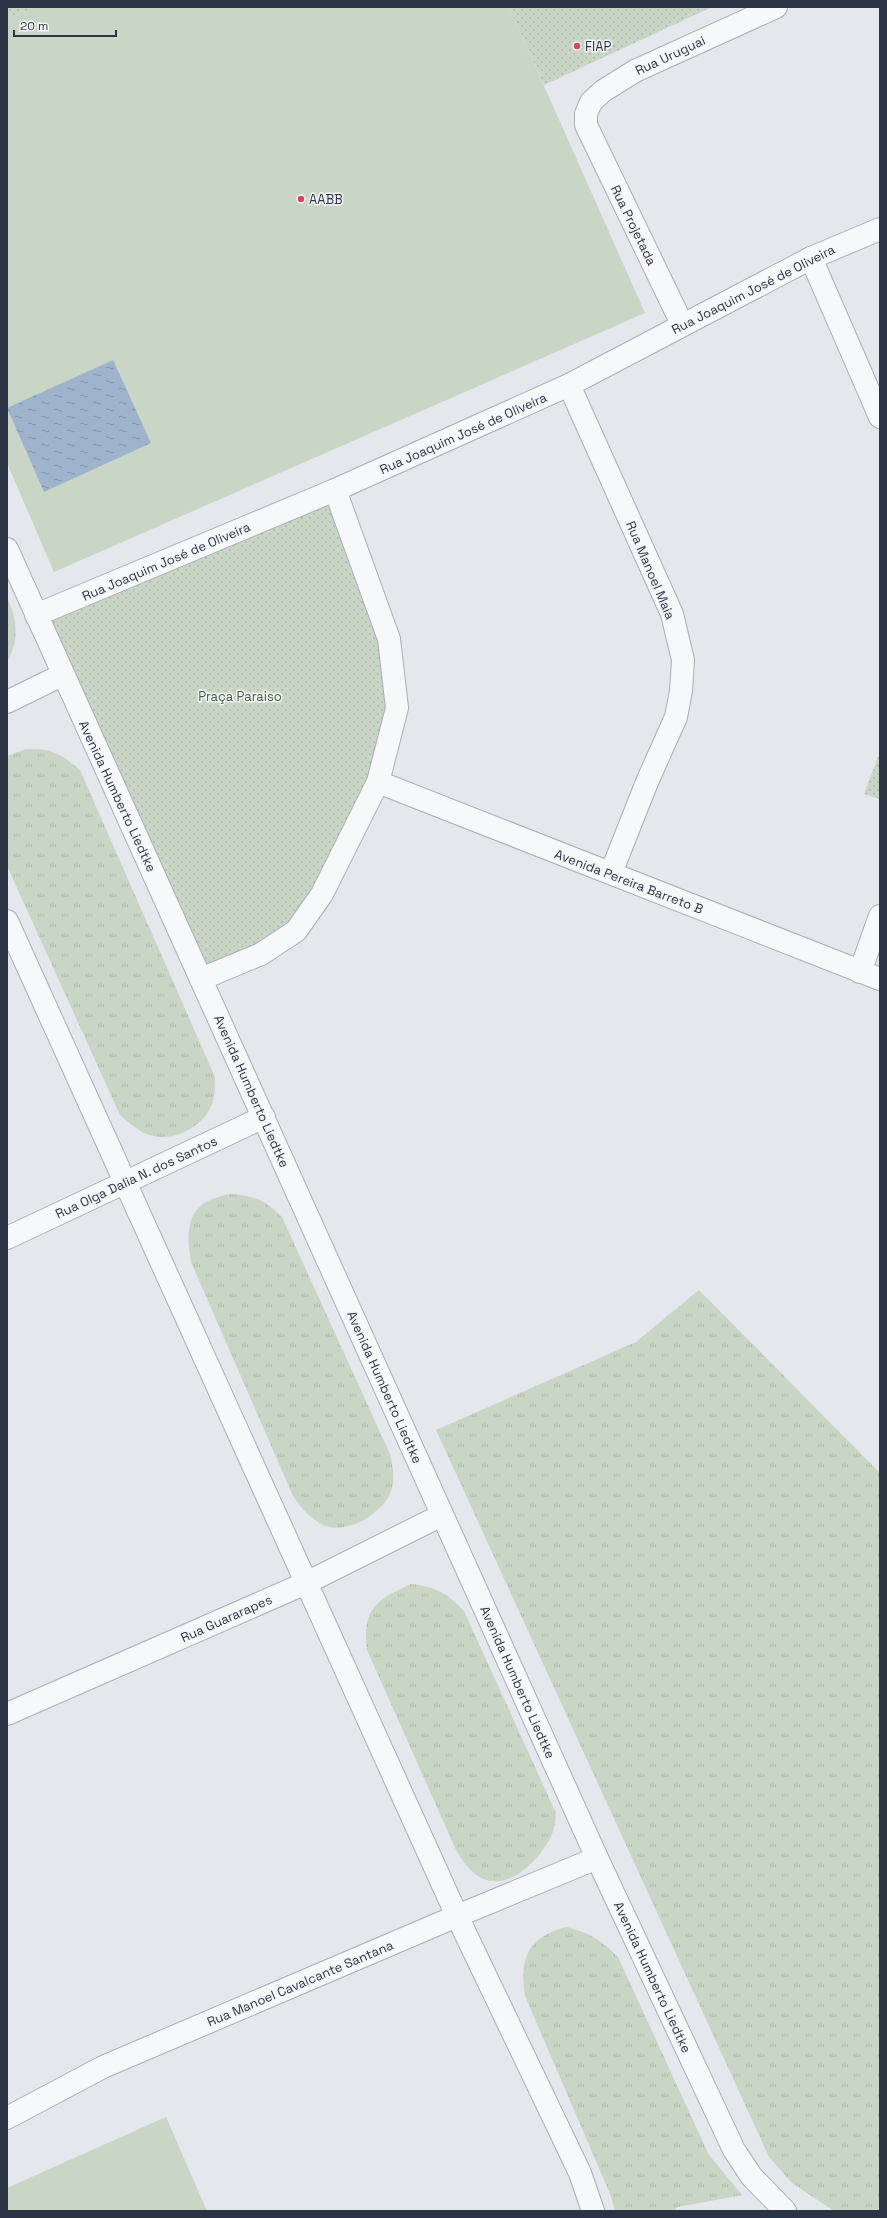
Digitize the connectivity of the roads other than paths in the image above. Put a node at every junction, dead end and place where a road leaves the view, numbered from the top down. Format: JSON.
{"nodes":[{"id":1,"x":776,"y":7,"type":"edge"},
{"id":2,"x":586,"y":125,"type":"joint"},
{"id":3,"x":880,"y":229,"type":"edge"},
{"id":4,"x":811,"y":258,"type":"junction"},
{"id":5,"x":682,"y":324,"type":"junction"},
{"id":6,"x":569,"y":385,"type":"junction"},
{"id":7,"x":880,"y":417,"type":"edge"},
{"id":8,"x":335,"y":490,"type":"junction"},
{"id":9,"x":7,"y":549,"type":"edge"},
{"id":10,"x":36,"y":615,"type":"junction"},
{"id":11,"x":62,"y":675,"type":"junction"},
{"id":12,"x":7,"y":702,"type":"edge"},
{"id":13,"x":378,"y":782,"type":"junction"},
{"id":14,"x":611,"y":873,"type":"junction"},
{"id":15,"x":880,"y":916,"type":"edge"},
{"id":16,"x":7,"y":921,"type":"edge"},
{"id":17,"x":860,"y":972,"type":"junction"},
{"id":18,"x":201,"y":979,"type":"junction"},
{"id":19,"x":880,"y":979,"type":"edge"},
{"id":20,"x":264,"y":1117,"type":"junction"},
{"id":21,"x":126,"y":1181,"type":"junction"},
{"id":22,"x":7,"y":1238,"type":"edge"},
{"id":23,"x":442,"y":1515,"type":"junction"},
{"id":24,"x":306,"y":1583,"type":"junction"},
{"id":25,"x":7,"y":1714,"type":"edge"},
{"id":26,"x":597,"y":1858,"type":"junction"},
{"id":27,"x":457,"y":1916,"type":"junction"},
{"id":28,"x":7,"y":2118,"type":"edge"},
{"id":29,"x":593,"y":2211,"type":"edge"},
{"id":30,"x":785,"y":2211,"type":"edge"}],
"edges":[{"from":1,"to":2,"type":"street","name":"Rua Uruguai"},
{"from":2,"to":5,"type":"street","name":"Rua Projetada"},
{"from":3,"to":4,"type":"street","name":"Rua Joaquim José de Oliveira"},
{"from":4,"to":5,"type":"street","name":"Rua Joaquim José de Oliveira"},
{"from":4,"to":7,"type":"street"},
{"from":5,"to":6,"type":"street","name":"Rua Joaquim José de Oliveira"},
{"from":6,"to":8,"type":"street","name":"Rua Joaquim José de Oliveira"},
{"from":6,"to":14,"type":"street","name":"Rua Manoel Maia"},
{"from":8,"to":10,"type":"street","name":"Rua Joaquim José de Oliveira"},
{"from":8,"to":13,"type":"street"},
{"from":9,"to":10,"type":"street","name":"Avenida Humberto Liedtke"},
{"from":10,"to":11,"type":"street","name":"Avenida Humberto Liedtke"},
{"from":11,"to":12,"type":"street"},
{"from":11,"to":18,"type":"street","name":"Avenida Humberto Liedtke"},
{"from":13,"to":14,"type":"street","name":"Avenida Pereira Barreto B"},
{"from":13,"to":18,"type":"street"},
{"from":14,"to":17,"type":"street","name":"Avenida Pereira Barreto B"},
{"from":15,"to":17,"type":"street"},
{"from":16,"to":21,"type":"street"},
{"from":17,"to":19,"type":"street","name":"Avenida Pereira Barreto B"},
{"from":18,"to":20,"type":"street","name":"Avenida Humberto Liedtke"},
{"from":20,"to":21,"type":"street","name":"Rua Olga Dalia N. dos Santos"},
{"from":20,"to":23,"type":"street","name":"Avenida Humberto Liedtke"},
{"from":21,"to":22,"type":"street","name":"Rua Olga Dalia N. dos Santos"},
{"from":21,"to":24,"type":"street"},
{"from":23,"to":24,"type":"street","name":"Rua Guararapes"},
{"from":23,"to":26,"type":"street","name":"Avenida Humberto Liedtke"},
{"from":24,"to":25,"type":"street","name":"Rua Guararapes"},
{"from":24,"to":27,"type":"street"},
{"from":26,"to":27,"type":"street","name":"Rua Manoel Cavalcante Santana"},
{"from":26,"to":30,"type":"street","name":"Avenida Humberto Liedtke"},
{"from":27,"to":28,"type":"street","name":"Rua Manoel Cavalcante Santana"},
{"from":27,"to":29,"type":"street"}]}
